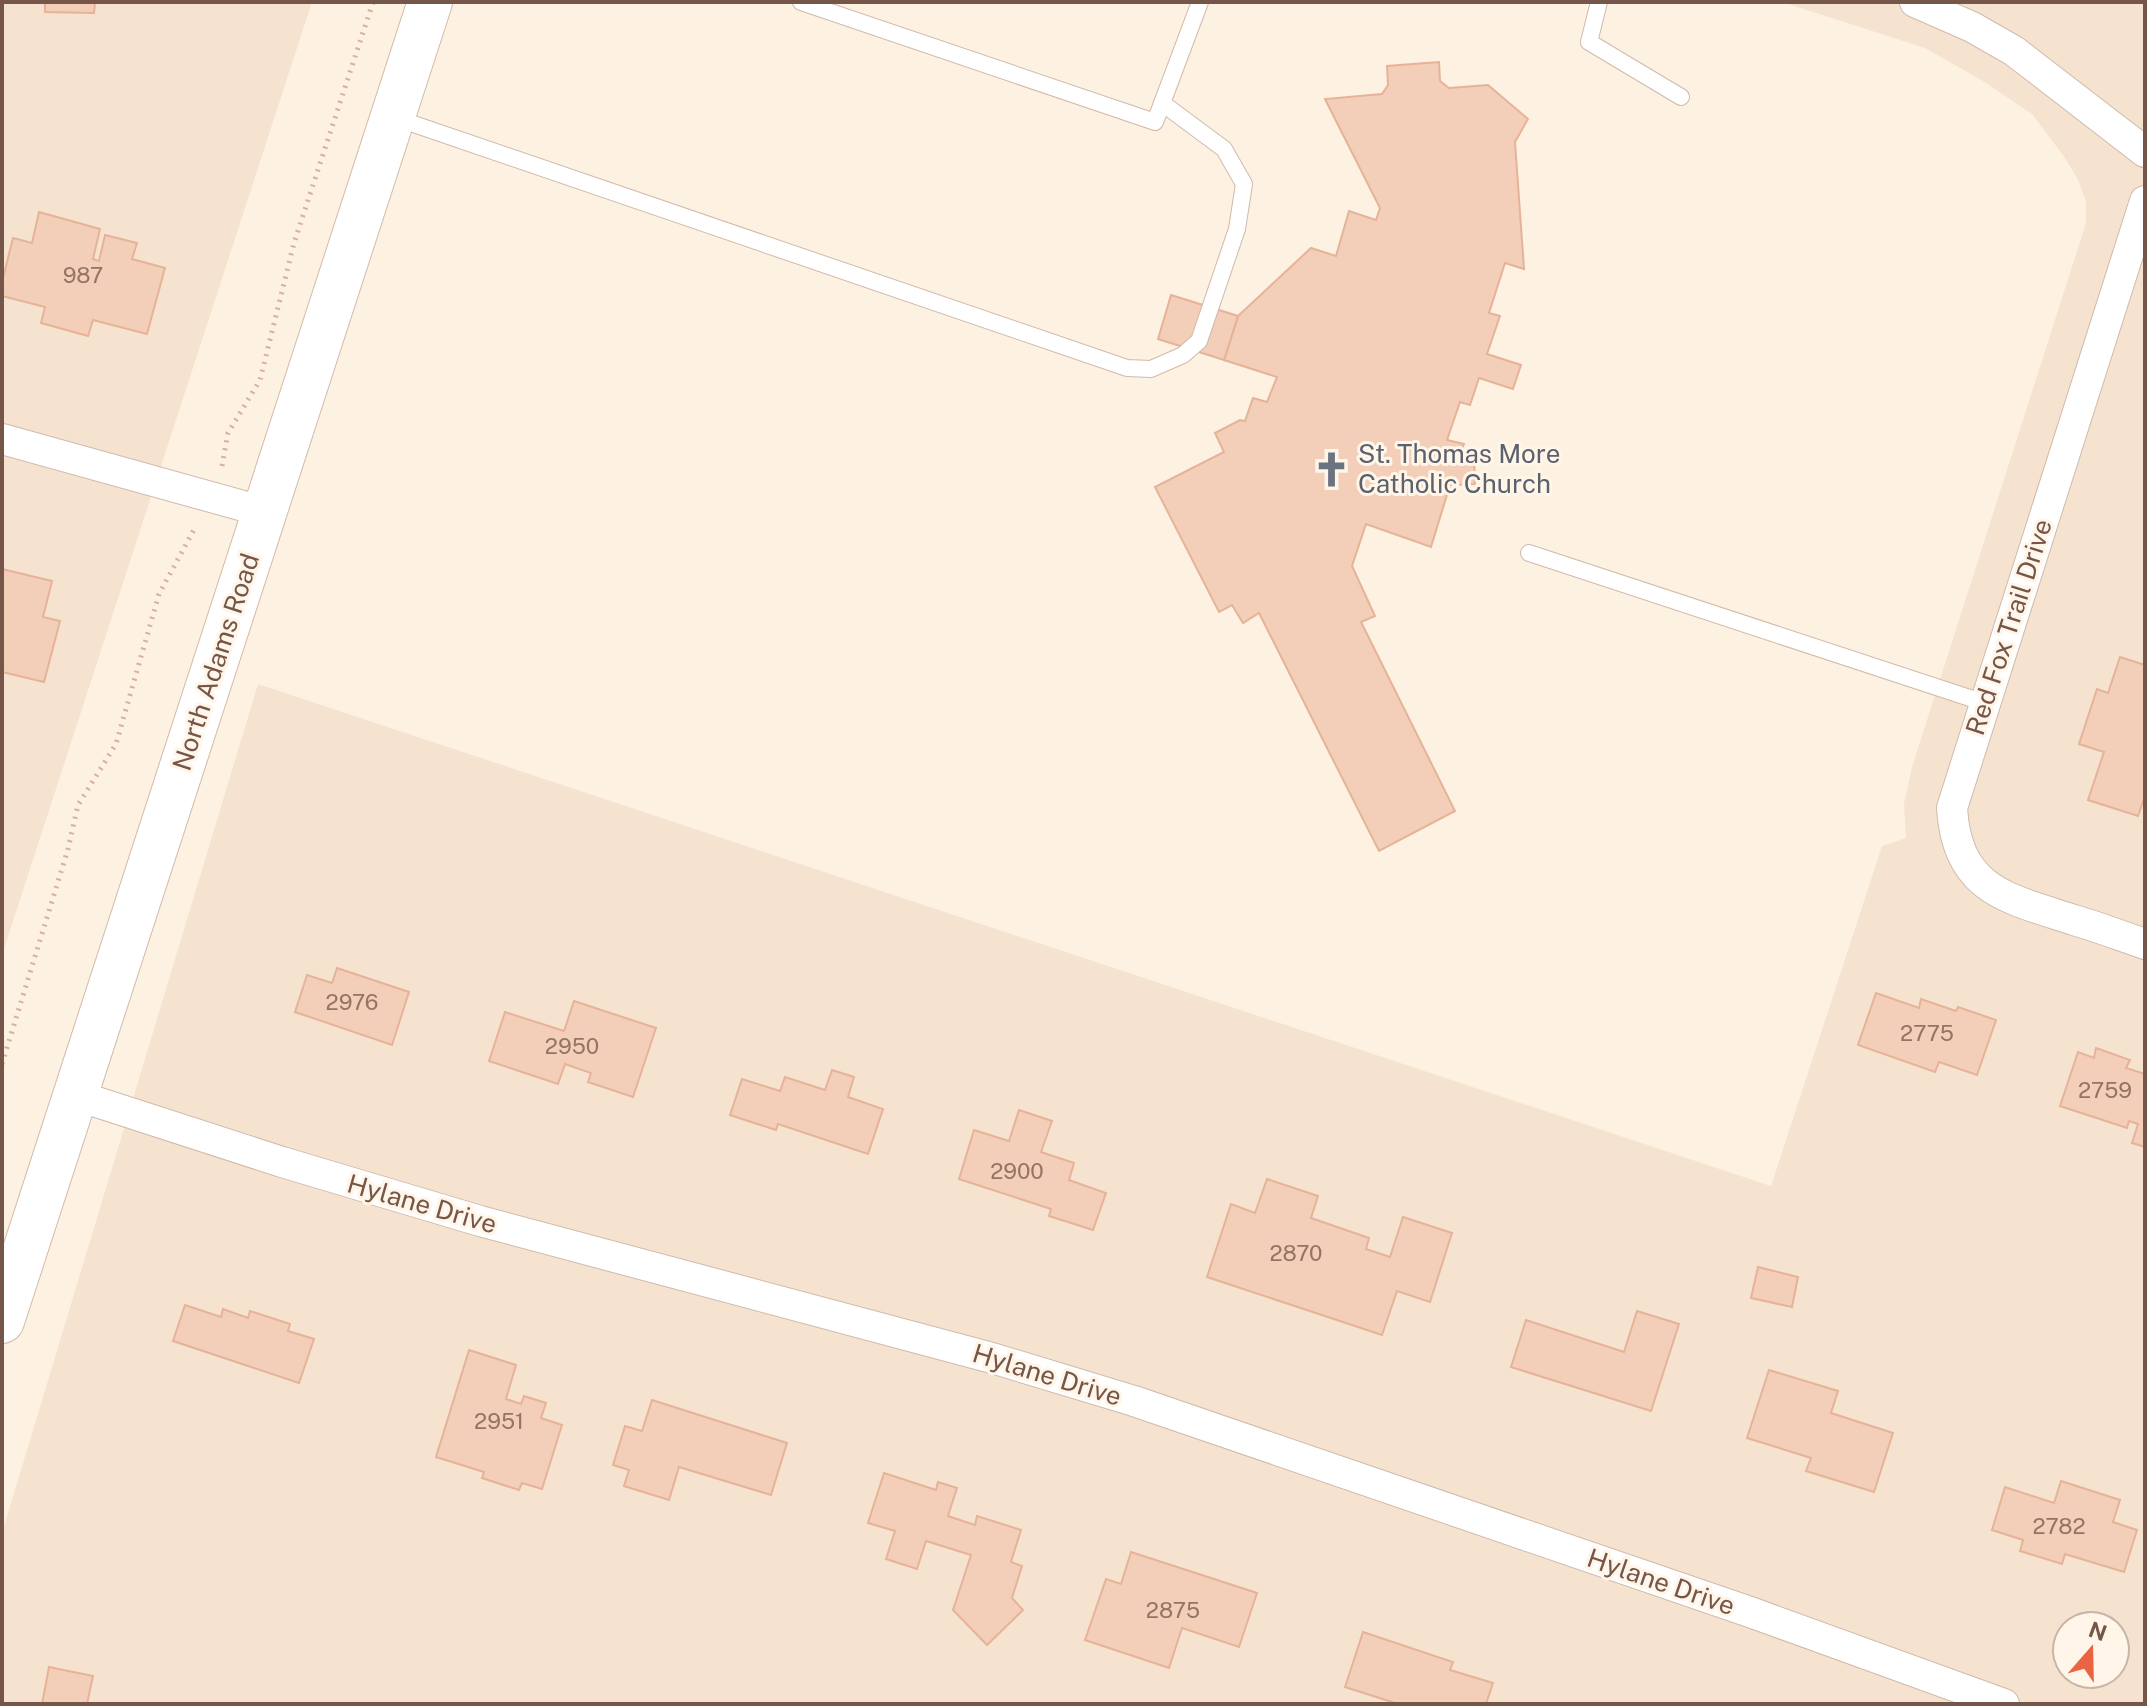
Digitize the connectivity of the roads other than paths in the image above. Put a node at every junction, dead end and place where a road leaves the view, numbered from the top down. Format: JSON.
{"nodes":[{"id":1,"x":430,"y":2,"type":"edge"},
{"id":2,"x":801,"y":2,"type":"edge"},
{"id":3,"x":1200,"y":2,"type":"edge"},
{"id":4,"x":1599,"y":2,"type":"edge"},
{"id":5,"x":1915,"y":2,"type":"edge"},
{"id":6,"x":1681,"y":97,"type":"dead end"},
{"id":7,"x":1162,"y":103,"type":"junction"},
{"id":8,"x":393,"y":117,"type":"junction"},
{"id":9,"x":2145,"y":152,"type":"edge"},
{"id":10,"x":2145,"y":201,"type":"edge"},
{"id":11,"x":2,"y":439,"type":"edge"},
{"id":12,"x":265,"y":512,"type":"junction"},
{"id":13,"x":1529,"y":553,"type":"dead end"},
{"id":14,"x":1985,"y":703,"type":"junction"},
{"id":15,"x":2145,"y":944,"type":"edge"},
{"id":16,"x":75,"y":1095,"type":"junction"},
{"id":17,"x":2,"y":1321,"type":"edge"},
{"id":18,"x":2004,"y":1704,"type":"edge"}],
"edges":[{"from":1,"to":8,"type":"street","name":"North Adams Road"},
{"from":2,"to":7,"type":"lane"},
{"from":3,"to":7,"type":"lane"},
{"from":4,"to":6,"type":"lane"},
{"from":5,"to":9,"type":"street"},
{"from":7,"to":8,"type":"lane"},
{"from":8,"to":12,"type":"street","name":"North Adams Road"},
{"from":10,"to":14,"type":"street","name":"Red Fox Trail Drive"},
{"from":11,"to":12,"type":"street"},
{"from":12,"to":16,"type":"street","name":"North Adams Road"},
{"from":13,"to":14,"type":"lane"},
{"from":14,"to":15,"type":"street","name":"Red Fox Trail Drive"},
{"from":16,"to":17,"type":"street","name":"North Adams Road"},
{"from":16,"to":18,"type":"street","name":"Hylane Drive"}]}
